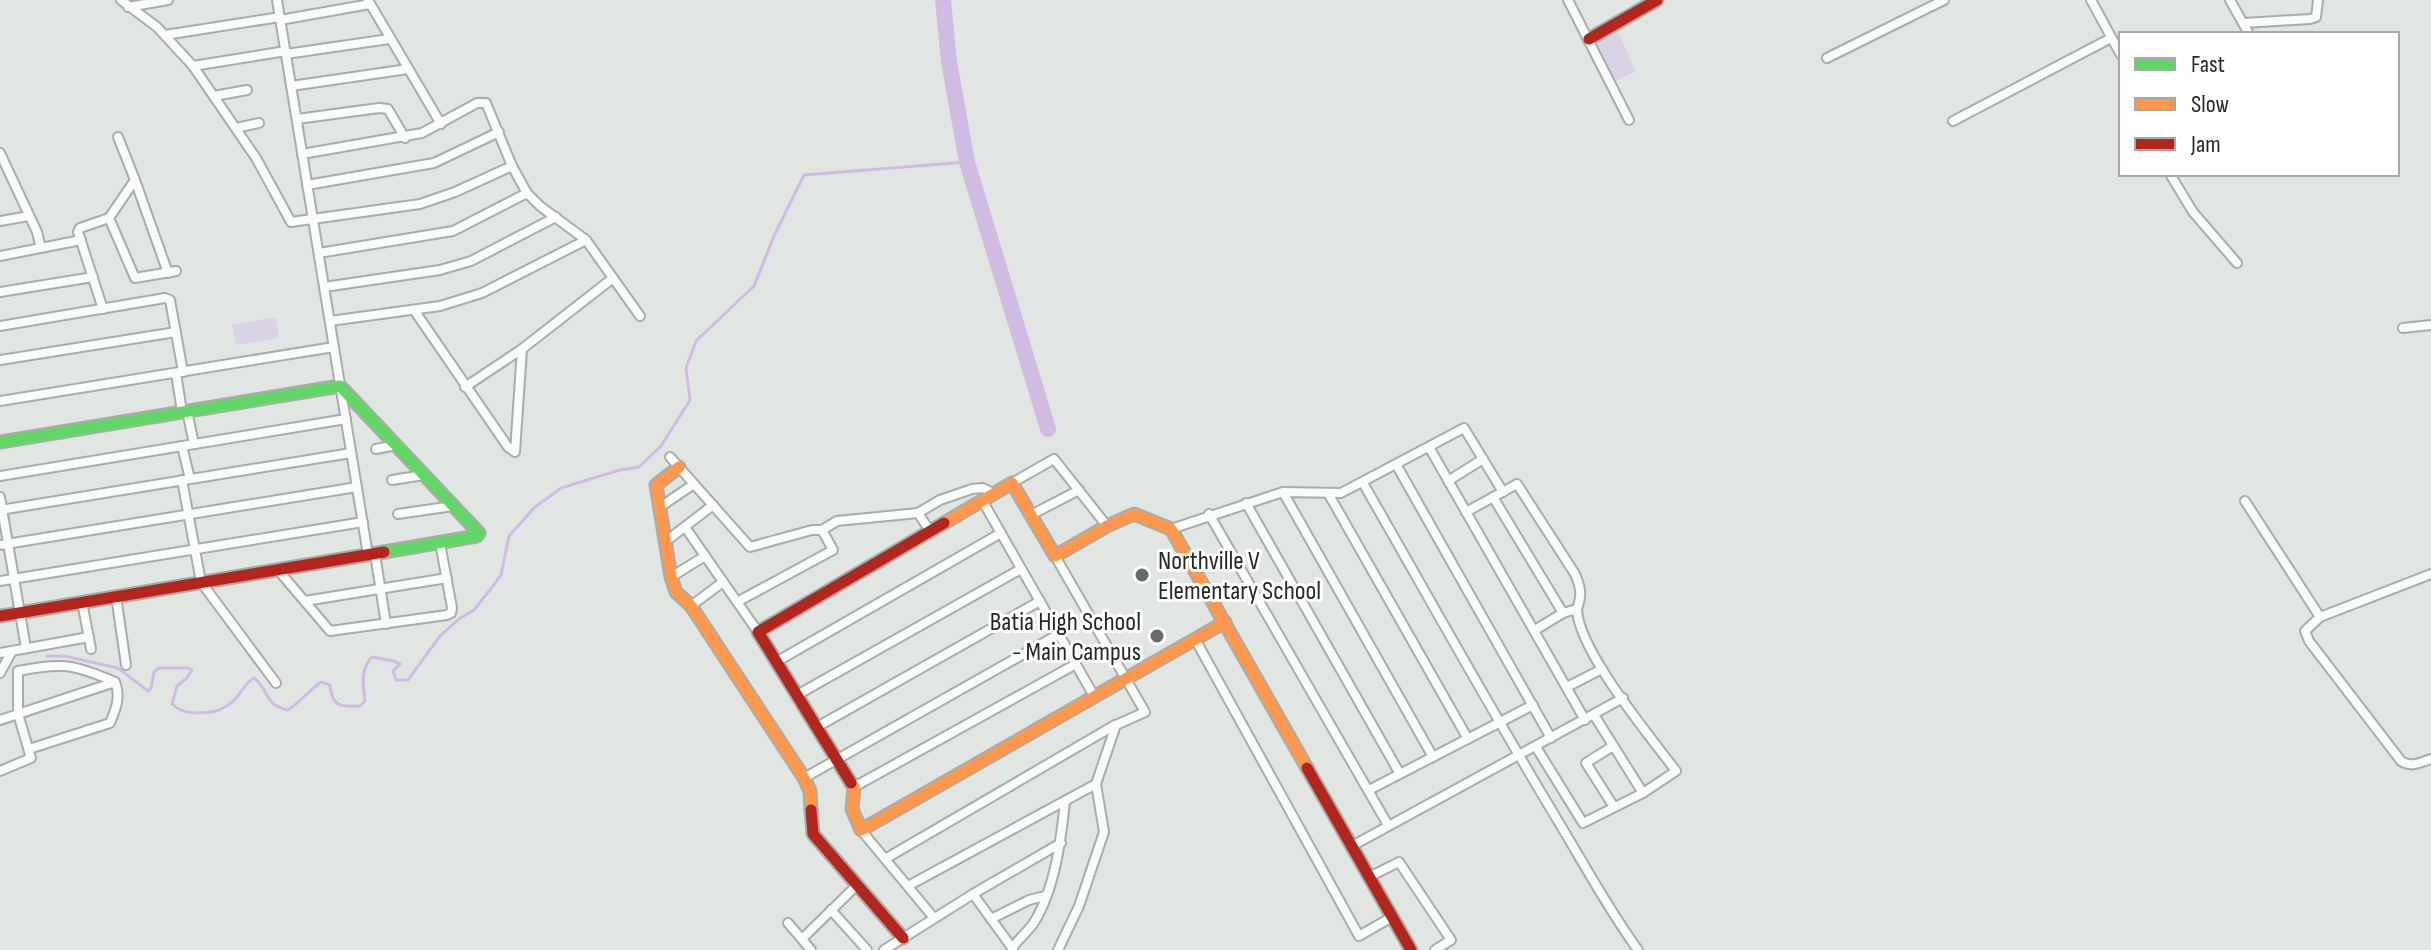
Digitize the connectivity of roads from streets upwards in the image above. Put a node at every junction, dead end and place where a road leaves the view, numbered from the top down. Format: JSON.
{"nodes":[{"id":1,"x":168,"y":0,"type":"edge"},
{"id":2,"x":277,"y":0,"type":"edge"},
{"id":3,"x":1582,"y":0,"type":"edge"},
{"id":4,"x":1657,"y":0,"type":"edge"},
{"id":5,"x":1944,"y":0,"type":"edge"},
{"id":6,"x":2091,"y":0,"type":"edge"},
{"id":7,"x":2230,"y":0,"type":"edge"},
{"id":8,"x":2318,"y":0,"type":"edge"},
{"id":9,"x":369,"y":2,"type":"edge"},
{"id":10,"x":125,"y":3,"type":"edge"},
{"id":11,"x":1570,"y":3,"type":"edge"},
{"id":12,"x":280,"y":18,"type":"junction"},
{"id":13,"x":2244,"y":23,"type":"junction"},
{"id":14,"x":2248,"y":32,"type":"edge"},
{"id":15,"x":165,"y":35,"type":"junction"},
{"id":16,"x":2111,"y":38,"type":"junction"},
{"id":17,"x":389,"y":39,"type":"junction"},
{"id":18,"x":1589,"y":39,"type":"junction"},
{"id":19,"x":286,"y":52,"type":"junction"},
{"id":20,"x":2119,"y":52,"type":"edge"},
{"id":21,"x":1827,"y":58,"type":"dead end"},
{"id":22,"x":193,"y":66,"type":"junction"},
{"id":23,"x":408,"y":69,"type":"junction"},
{"id":24,"x":291,"y":86,"type":"junction"},
{"id":25,"x":247,"y":90,"type":"dead end"},
{"id":26,"x":214,"y":96,"type":"junction"},
{"id":27,"x":297,"y":119,"type":"junction"},
{"id":28,"x":1629,"y":120,"type":"dead end"},
{"id":29,"x":1953,"y":121,"type":"dead end"},
{"id":30,"x":259,"y":123,"type":"dead end"},
{"id":31,"x":441,"y":124,"type":"junction"},
{"id":32,"x":236,"y":128,"type":"junction"},
{"id":33,"x":499,"y":132,"type":"junction"},
{"id":34,"x":118,"y":137,"type":"dead end"},
{"id":35,"x":405,"y":138,"type":"junction"},
{"id":36,"x":0,"y":153,"type":"edge"},
{"id":37,"x":302,"y":154,"type":"junction"},
{"id":38,"x":512,"y":166,"type":"junction"},
{"id":39,"x":2171,"y":176,"type":"edge"},
{"id":40,"x":135,"y":180,"type":"junction"},
{"id":41,"x":13,"y":183,"type":"junction"},
{"id":42,"x":307,"y":185,"type":"junction"},
{"id":43,"x":0,"y":186,"type":"edge"},
{"id":44,"x":527,"y":193,"type":"junction"},
{"id":45,"x":29,"y":216,"type":"junction"},
{"id":46,"x":556,"y":217,"type":"junction"},
{"id":47,"x":109,"y":218,"type":"junction"},
{"id":48,"x":0,"y":221,"type":"edge"},
{"id":49,"x":313,"y":221,"type":"junction"},
{"id":50,"x":81,"y":240,"type":"junction"},
{"id":51,"x":586,"y":240,"type":"junction"},
{"id":52,"x":41,"y":248,"type":"junction"},
{"id":53,"x":319,"y":253,"type":"junction"},
{"id":54,"x":0,"y":256,"type":"edge"},
{"id":55,"x":2237,"y":263,"type":"dead end"},
{"id":56,"x":93,"y":277,"type":"junction"},
{"id":57,"x":613,"y":278,"type":"junction"},
{"id":58,"x":324,"y":287,"type":"junction"},
{"id":59,"x":0,"y":292,"type":"edge"},
{"id":60,"x":103,"y":309,"type":"junction"},
{"id":61,"x":414,"y":310,"type":"junction"},
{"id":62,"x":640,"y":316,"type":"dead end"},
{"id":63,"x":330,"y":321,"type":"junction"},
{"id":64,"x":2431,"y":325,"type":"edge"},
{"id":65,"x":0,"y":326,"type":"edge"},
{"id":66,"x":2403,"y":328,"type":"dead end"},
{"id":67,"x":176,"y":332,"type":"junction"},
{"id":68,"x":334,"y":347,"type":"junction"},
{"id":69,"x":522,"y":349,"type":"junction"},
{"id":70,"x":0,"y":360,"type":"edge"},
{"id":71,"x":180,"y":372,"type":"junction"},
{"id":72,"x":340,"y":386,"type":"junction"},
{"id":73,"x":465,"y":387,"type":"junction"},
{"id":74,"x":0,"y":401,"type":"edge"},
{"id":75,"x":185,"y":412,"type":"junction"},
{"id":76,"x":346,"y":419,"type":"junction"},
{"id":77,"x":0,"y":442,"type":"edge"},
{"id":78,"x":194,"y":444,"type":"junction"},
{"id":79,"x":396,"y":445,"type":"junction"},
{"id":80,"x":182,"y":446,"type":"junction"},
{"id":81,"x":1429,"y":447,"type":"junction"},
{"id":82,"x":376,"y":449,"type":"dead end"},
{"id":83,"x":351,"y":453,"type":"junction"},
{"id":84,"x":670,"y":457,"type":"dead end"},
{"id":85,"x":1483,"y":459,"type":"junction"},
{"id":86,"x":1397,"y":466,"type":"junction"},
{"id":87,"x":679,"y":467,"type":"junction"},
{"id":88,"x":424,"y":475,"type":"junction"},
{"id":89,"x":0,"y":476,"type":"edge"},
{"id":90,"x":186,"y":479,"type":"junction"},
{"id":91,"x":392,"y":480,"type":"dead end"},
{"id":92,"x":1448,"y":481,"type":"junction"},
{"id":93,"x":1012,"y":483,"type":"junction"},
{"id":94,"x":1363,"y":483,"type":"junction"},
{"id":95,"x":694,"y":484,"type":"junction"},
{"id":96,"x":357,"y":487,"type":"junction"},
{"id":97,"x":1079,"y":490,"type":"junction"},
{"id":98,"x":1283,"y":492,"type":"junction"},
{"id":99,"x":1503,"y":492,"type":"junction"},
{"id":100,"x":993,"y":493,"type":"junction"},
{"id":101,"x":1328,"y":493,"type":"junction"},
{"id":102,"x":0,"y":497,"type":"edge"},
{"id":103,"x":1493,"y":497,"type":"junction"},
{"id":104,"x":982,"y":500,"type":"junction"},
{"id":105,"x":2245,"y":501,"type":"dead end"},
{"id":106,"x":1246,"y":503,"type":"junction"},
{"id":107,"x":713,"y":505,"type":"junction"},
{"id":108,"x":453,"y":506,"type":"junction"},
{"id":109,"x":660,"y":507,"type":"junction"},
{"id":110,"x":1,"y":510,"type":"edge"},
{"id":111,"x":1466,"y":512,"type":"junction"},
{"id":112,"x":189,"y":513,"type":"junction"},
{"id":113,"x":918,"y":513,"type":"junction"},
{"id":114,"x":398,"y":514,"type":"dead end"},
{"id":115,"x":1209,"y":514,"type":"junction"},
{"id":116,"x":1031,"y":515,"type":"junction"},
{"id":117,"x":363,"y":522,"type":"junction"},
{"id":118,"x":1107,"y":526,"type":"junction"},
{"id":119,"x":685,"y":527,"type":"junction"},
{"id":120,"x":1171,"y":529,"type":"junction"},
{"id":121,"x":822,"y":530,"type":"junction"},
{"id":122,"x":930,"y":531,"type":"junction"},
{"id":123,"x":1001,"y":533,"type":"junction"},
{"id":124,"x":665,"y":542,"type":"junction"},
{"id":125,"x":440,"y":543,"type":"junction"},
{"id":126,"x":4,"y":544,"type":"edge"},
{"id":127,"x":195,"y":548,"type":"junction"},
{"id":128,"x":372,"y":554,"type":"junction"},
{"id":129,"x":705,"y":556,"type":"junction"},
{"id":130,"x":1055,"y":556,"type":"junction"},
{"id":131,"x":1021,"y":569,"type":"junction"},
{"id":132,"x":278,"y":570,"type":"junction"},
{"id":133,"x":2431,"y":574,"type":"edge"},
{"id":134,"x":671,"y":577,"type":"junction"},
{"id":135,"x":14,"y":578,"type":"junction"},
{"id":136,"x":447,"y":578,"type":"junction"},
{"id":137,"x":0,"y":581,"type":"edge"},
{"id":138,"x":201,"y":582,"type":"junction"},
{"id":139,"x":723,"y":582,"type":"junction"},
{"id":140,"x":380,"y":589,"type":"junction"},
{"id":141,"x":116,"y":596,"type":"junction"},
{"id":142,"x":305,"y":601,"type":"junction"},
{"id":143,"x":1040,"y":601,"type":"junction"},
{"id":144,"x":82,"y":602,"type":"junction"},
{"id":145,"x":737,"y":602,"type":"junction"},
{"id":146,"x":691,"y":606,"type":"junction"},
{"id":147,"x":1577,"y":609,"type":"junction"},
{"id":148,"x":20,"y":613,"type":"junction"},
{"id":149,"x":1563,"y":613,"type":"junction"},
{"id":150,"x":0,"y":616,"type":"edge"},
{"id":151,"x":2320,"y":617,"type":"junction"},
{"id":152,"x":1225,"y":622,"type":"junction"},
{"id":153,"x":386,"y":624,"type":"junction"},
{"id":154,"x":1535,"y":630,"type":"junction"},
{"id":155,"x":758,"y":632,"type":"junction"},
{"id":156,"x":1059,"y":634,"type":"junction"},
{"id":157,"x":89,"y":637,"type":"junction"},
{"id":158,"x":1195,"y":639,"type":"junction"},
{"id":159,"x":26,"y":648,"type":"junction"},
{"id":160,"x":91,"y":649,"type":"dead end"},
{"id":161,"x":12,"y":651,"type":"junction"},
{"id":162,"x":0,"y":653,"type":"edge"},
{"id":163,"x":776,"y":662,"type":"junction"},
{"id":164,"x":1076,"y":664,"type":"junction"},
{"id":165,"x":126,"y":665,"type":"dead end"},
{"id":166,"x":1602,"y":669,"type":"junction"},
{"id":167,"x":0,"y":673,"type":"edge"},
{"id":168,"x":1125,"y":679,"type":"junction"},
{"id":169,"x":115,"y":682,"type":"junction"},
{"id":170,"x":276,"y":683,"type":"dead end"},
{"id":171,"x":1567,"y":687,"type":"junction"},
{"id":172,"x":797,"y":695,"type":"junction"},
{"id":173,"x":1094,"y":696,"type":"junction"},
{"id":174,"x":1623,"y":698,"type":"junction"},
{"id":175,"x":1533,"y":705,"type":"junction"},
{"id":176,"x":18,"y":714,"type":"junction"},
{"id":177,"x":1594,"y":715,"type":"junction"},
{"id":178,"x":0,"y":720,"type":"edge"},
{"id":179,"x":1585,"y":720,"type":"junction"},
{"id":180,"x":1499,"y":722,"type":"junction"},
{"id":181,"x":1116,"y":725,"type":"junction"},
{"id":182,"x":817,"y":727,"type":"junction"},
{"id":183,"x":1551,"y":738,"type":"junction"},
{"id":184,"x":1468,"y":739,"type":"junction"},
{"id":185,"x":1613,"y":746,"type":"junction"},
{"id":186,"x":1536,"y":747,"type":"junction"},
{"id":187,"x":29,"y":749,"type":"junction"},
{"id":188,"x":1519,"y":756,"type":"junction"},
{"id":189,"x":1433,"y":757,"type":"junction"},
{"id":190,"x":2431,"y":759,"type":"edge"},
{"id":191,"x":837,"y":760,"type":"junction"},
{"id":192,"x":0,"y":771,"type":"edge"},
{"id":193,"x":1400,"y":774,"type":"junction"},
{"id":194,"x":804,"y":778,"type":"junction"},
{"id":195,"x":1096,"y":784,"type":"junction"},
{"id":196,"x":854,"y":787,"type":"junction"},
{"id":197,"x":1369,"y":790,"type":"junction"},
{"id":198,"x":1643,"y":793,"type":"junction"},
{"id":199,"x":1065,"y":801,"type":"junction"},
{"id":200,"x":1614,"y":807,"type":"junction"},
{"id":201,"x":1388,"y":825,"type":"junction"},
{"id":202,"x":861,"y":830,"type":"junction"},
{"id":203,"x":1061,"y":843,"type":"junction"},
{"id":204,"x":1352,"y":846,"type":"junction"},
{"id":205,"x":885,"y":859,"type":"junction"},
{"id":206,"x":1369,"y":877,"type":"junction"},
{"id":207,"x":857,"y":885,"type":"junction"},
{"id":208,"x":908,"y":886,"type":"junction"},
{"id":209,"x":973,"y":894,"type":"junction"},
{"id":210,"x":1045,"y":896,"type":"junction"},
{"id":211,"x":831,"y":910,"type":"junction"},
{"id":212,"x":1392,"y":917,"type":"junction"},
{"id":213,"x":934,"y":918,"type":"junction"},
{"id":214,"x":991,"y":919,"type":"junction"},
{"id":215,"x":788,"y":923,"type":"dead end"},
{"id":216,"x":903,"y":938,"type":"junction"},
{"id":217,"x":802,"y":939,"type":"junction"},
{"id":218,"x":1012,"y":949,"type":"edge"},
{"id":219,"x":811,"y":950,"type":"edge"},
{"id":220,"x":867,"y":950,"type":"edge"},
{"id":221,"x":884,"y":950,"type":"edge"},
{"id":222,"x":1058,"y":950,"type":"edge"},
{"id":223,"x":1411,"y":950,"type":"edge"},
{"id":224,"x":1435,"y":950,"type":"edge"},
{"id":225,"x":1638,"y":950,"type":"edge"}],
"edges":[{"from":1,"to":10,"type":"street"},
{"from":2,"to":12,"type":"street"},
{"from":3,"to":11,"type":"street"},
{"from":4,"to":18,"type":"street"},
{"from":5,"to":21,"type":"street"},
{"from":6,"to":16,"type":"street"},
{"from":7,"to":13,"type":"street"},
{"from":8,"to":13,"type":"street"},
{"from":9,"to":12,"type":"street"},
{"from":9,"to":17,"type":"street"},
{"from":10,"to":15,"type":"street"},
{"from":11,"to":18,"type":"street"},
{"from":12,"to":15,"type":"street"},
{"from":12,"to":19,"type":"street"},
{"from":13,"to":14,"type":"street"},
{"from":15,"to":22,"type":"street"},
{"from":16,"to":20,"type":"street"},
{"from":16,"to":29,"type":"street"},
{"from":17,"to":19,"type":"street"},
{"from":17,"to":23,"type":"street"},
{"from":18,"to":28,"type":"street"},
{"from":19,"to":22,"type":"street"},
{"from":19,"to":24,"type":"street"},
{"from":22,"to":26,"type":"street"},
{"from":23,"to":24,"type":"street"},
{"from":23,"to":31,"type":"street"},
{"from":24,"to":27,"type":"street"},
{"from":25,"to":26,"type":"street"},
{"from":26,"to":32,"type":"street"},
{"from":27,"to":35,"type":"street"},
{"from":27,"to":37,"type":"street"},
{"from":30,"to":32,"type":"street"},
{"from":31,"to":33,"type":"street"},
{"from":31,"to":35,"type":"street"},
{"from":32,"to":49,"type":"street"},
{"from":33,"to":38,"type":"street"},
{"from":33,"to":42,"type":"street"},
{"from":34,"to":40,"type":"street"},
{"from":35,"to":37,"type":"street"},
{"from":36,"to":41,"type":"street"},
{"from":37,"to":42,"type":"street"},
{"from":38,"to":44,"type":"street"},
{"from":38,"to":49,"type":"street"},
{"from":39,"to":55,"type":"street"},
{"from":40,"to":47,"type":"street"},
{"from":40,"to":47,"type":"street"},
{"from":41,"to":43,"type":"street"},
{"from":41,"to":45,"type":"street"},
{"from":42,"to":49,"type":"street"},
{"from":44,"to":46,"type":"street"},
{"from":44,"to":53,"type":"street"},
{"from":45,"to":48,"type":"street"},
{"from":45,"to":52,"type":"street"},
{"from":46,"to":51,"type":"street"},
{"from":46,"to":58,"type":"street"},
{"from":47,"to":50,"type":"street"},
{"from":49,"to":53,"type":"street"},
{"from":50,"to":52,"type":"street"},
{"from":50,"to":56,"type":"street"},
{"from":51,"to":57,"type":"street"},
{"from":51,"to":61,"type":"street"},
{"from":52,"to":54,"type":"street"},
{"from":53,"to":58,"type":"street"},
{"from":56,"to":59,"type":"street"},
{"from":56,"to":60,"type":"street"},
{"from":57,"to":62,"type":"street"},
{"from":57,"to":69,"type":"street"},
{"from":58,"to":63,"type":"street"},
{"from":60,"to":65,"type":"street"},
{"from":60,"to":67,"type":"street"},
{"from":61,"to":63,"type":"street"},
{"from":61,"to":73,"type":"street"},
{"from":63,"to":68,"type":"street"},
{"from":64,"to":66,"type":"street"},
{"from":67,"to":70,"type":"street"},
{"from":67,"to":71,"type":"street"},
{"from":68,"to":71,"type":"street"},
{"from":68,"to":72,"type":"street"},
{"from":69,"to":73,"type":"street"},
{"from":69,"to":73,"type":"street"},
{"from":71,"to":74,"type":"street"},
{"from":71,"to":75,"type":"street"},
{"from":72,"to":75,"type":"street"},
{"from":72,"to":76,"type":"street"},
{"from":72,"to":79,"type":"street"},
{"from":75,"to":77,"type":"street"},
{"from":75,"to":78,"type":"street"},
{"from":76,"to":78,"type":"street"},
{"from":76,"to":83,"type":"street"},
{"from":78,"to":80,"type":"street"},
{"from":79,"to":82,"type":"street"},
{"from":79,"to":88,"type":"street"},
{"from":80,"to":89,"type":"street"},
{"from":80,"to":90,"type":"street"},
{"from":81,"to":85,"type":"street"},
{"from":81,"to":86,"type":"street"},
{"from":81,"to":92,"type":"street"},
{"from":83,"to":90,"type":"street"},
{"from":83,"to":96,"type":"street"},
{"from":84,"to":87,"type":"street"},
{"from":85,"to":92,"type":"street"},
{"from":85,"to":99,"type":"street"},
{"from":86,"to":94,"type":"street"},
{"from":86,"to":175,"type":"street"},
{"from":87,"to":95,"type":"street"},
{"from":87,"to":109,"type":"street"},
{"from":88,"to":91,"type":"street"},
{"from":88,"to":108,"type":"street"},
{"from":90,"to":110,"type":"street"},
{"from":90,"to":112,"type":"street"},
{"from":92,"to":111,"type":"street"},
{"from":93,"to":97,"type":"street"},
{"from":93,"to":100,"type":"street"},
{"from":93,"to":116,"type":"street"},
{"from":94,"to":101,"type":"street"},
{"from":94,"to":180,"type":"street"},
{"from":95,"to":107,"type":"street"},
{"from":95,"to":109,"type":"street"},
{"from":96,"to":112,"type":"street"},
{"from":96,"to":117,"type":"street"},
{"from":97,"to":116,"type":"street"},
{"from":97,"to":118,"type":"street"},
{"from":98,"to":101,"type":"street"},
{"from":98,"to":106,"type":"street"},
{"from":98,"to":189,"type":"street"},
{"from":99,"to":103,"type":"street"},
{"from":99,"to":147,"type":"street"},
{"from":100,"to":104,"type":"street"},
{"from":100,"to":113,"type":"street"},
{"from":101,"to":184,"type":"street"},
{"from":102,"to":110,"type":"street"},
{"from":103,"to":111,"type":"street"},
{"from":103,"to":149,"type":"street"},
{"from":104,"to":122,"type":"street"},
{"from":104,"to":123,"type":"street"},
{"from":105,"to":151,"type":"street"},
{"from":106,"to":115,"type":"street"},
{"from":106,"to":193,"type":"street"},
{"from":107,"to":119,"type":"street"},
{"from":107,"to":121,"type":"street"},
{"from":108,"to":114,"type":"street"},
{"from":108,"to":125,"type":"street"},
{"from":109,"to":124,"type":"street"},
{"from":110,"to":126,"type":"street"},
{"from":111,"to":154,"type":"street"},
{"from":112,"to":126,"type":"street"},
{"from":112,"to":127,"type":"street"},
{"from":113,"to":121,"type":"street"},
{"from":113,"to":122,"type":"street"},
{"from":115,"to":120,"type":"street"},
{"from":115,"to":197,"type":"street"},
{"from":116,"to":130,"type":"street"},
{"from":117,"to":127,"type":"street"},
{"from":117,"to":128,"type":"street"},
{"from":118,"to":120,"type":"street"},
{"from":118,"to":130,"type":"street"},
{"from":119,"to":124,"type":"street"},
{"from":119,"to":129,"type":"street"},
{"from":120,"to":152,"type":"street"},
{"from":121,"to":145,"type":"street"},
{"from":122,"to":155,"type":"street"},
{"from":123,"to":131,"type":"street"},
{"from":123,"to":163,"type":"street"},
{"from":124,"to":134,"type":"street"},
{"from":125,"to":128,"type":"street"},
{"from":125,"to":136,"type":"street"},
{"from":126,"to":135,"type":"street"},
{"from":127,"to":135,"type":"street"},
{"from":127,"to":138,"type":"street"},
{"from":128,"to":132,"type":"street"},
{"from":128,"to":140,"type":"street"},
{"from":129,"to":134,"type":"street"},
{"from":129,"to":139,"type":"street"},
{"from":130,"to":168,"type":"street"},
{"from":131,"to":143,"type":"street"},
{"from":131,"to":172,"type":"street"},
{"from":132,"to":138,"type":"street"},
{"from":132,"to":142,"type":"street"},
{"from":133,"to":151,"type":"street"},
{"from":134,"to":146,"type":"street"},
{"from":135,"to":137,"type":"street"},
{"from":135,"to":148,"type":"street"},
{"from":136,"to":140,"type":"street"},
{"from":136,"to":153,"type":"street"},
{"from":138,"to":141,"type":"street"},
{"from":138,"to":170,"type":"street"},
{"from":139,"to":145,"type":"street"},
{"from":139,"to":146,"type":"street"},
{"from":140,"to":142,"type":"street"},
{"from":140,"to":153,"type":"street"},
{"from":141,"to":144,"type":"street"},
{"from":141,"to":165,"type":"street"},
{"from":142,"to":153,"type":"street"},
{"from":143,"to":156,"type":"street"},
{"from":143,"to":182,"type":"street"},
{"from":144,"to":148,"type":"street"},
{"from":144,"to":157,"type":"street"},
{"from":145,"to":155,"type":"street"},
{"from":146,"to":194,"type":"street"},
{"from":147,"to":149,"type":"street"},
{"from":147,"to":166,"type":"street"},
{"from":148,"to":150,"type":"street"},
{"from":148,"to":159,"type":"street"},
{"from":149,"to":154,"type":"street"},
{"from":151,"to":190,"type":"street"},
{"from":152,"to":158,"type":"street"},
{"from":152,"to":204,"type":"street"},
{"from":154,"to":171,"type":"street"},
{"from":155,"to":163,"type":"street"},
{"from":156,"to":164,"type":"street"},
{"from":156,"to":191,"type":"street"},
{"from":157,"to":159,"type":"street"},
{"from":157,"to":160,"type":"street"},
{"from":158,"to":168,"type":"street"},
{"from":158,"to":212,"type":"street"},
{"from":159,"to":161,"type":"street"},
{"from":161,"to":162,"type":"street"},
{"from":161,"to":167,"type":"street"},
{"from":163,"to":172,"type":"street"},
{"from":164,"to":173,"type":"street"},
{"from":164,"to":196,"type":"street"},
{"from":166,"to":171,"type":"street"},
{"from":166,"to":174,"type":"street"},
{"from":168,"to":173,"type":"street"},
{"from":168,"to":181,"type":"street"},
{"from":169,"to":176,"type":"street"},
{"from":169,"to":176,"type":"street"},
{"from":169,"to":187,"type":"street"},
{"from":171,"to":179,"type":"street"},
{"from":172,"to":182,"type":"street"},
{"from":173,"to":202,"type":"street"},
{"from":174,"to":177,"type":"street"},
{"from":174,"to":198,"type":"street"},
{"from":175,"to":180,"type":"street"},
{"from":175,"to":183,"type":"street"},
{"from":176,"to":178,"type":"street"},
{"from":176,"to":187,"type":"street"},
{"from":177,"to":179,"type":"street"},
{"from":177,"to":185,"type":"street"},
{"from":179,"to":183,"type":"street"},
{"from":180,"to":184,"type":"street"},
{"from":180,"to":188,"type":"street"},
{"from":181,"to":195,"type":"street"},
{"from":181,"to":205,"type":"street"},
{"from":182,"to":191,"type":"street"},
{"from":183,"to":186,"type":"street"},
{"from":184,"to":189,"type":"street"},
{"from":185,"to":198,"type":"street"},
{"from":185,"to":200,"type":"street"},
{"from":186,"to":188,"type":"street"},
{"from":186,"to":200,"type":"street"},
{"from":187,"to":192,"type":"street"},
{"from":188,"to":201,"type":"street"},
{"from":188,"to":225,"type":"street"},
{"from":189,"to":193,"type":"street"},
{"from":191,"to":194,"type":"street"},
{"from":191,"to":196,"type":"street"},
{"from":193,"to":197,"type":"street"},
{"from":194,"to":207,"type":"street"},
{"from":195,"to":199,"type":"street"},
{"from":195,"to":222,"type":"street"},
{"from":196,"to":202,"type":"street"},
{"from":197,"to":201,"type":"street"},
{"from":198,"to":200,"type":"street"},
{"from":199,"to":203,"type":"street"},
{"from":199,"to":208,"type":"street"},
{"from":201,"to":204,"type":"street"},
{"from":202,"to":205,"type":"street"},
{"from":203,"to":209,"type":"street"},
{"from":203,"to":210,"type":"street"},
{"from":204,"to":206,"type":"street"},
{"from":205,"to":208,"type":"street"},
{"from":206,"to":212,"type":"street"},
{"from":206,"to":224,"type":"street"},
{"from":207,"to":211,"type":"street"},
{"from":207,"to":216,"type":"street"},
{"from":208,"to":213,"type":"street"},
{"from":209,"to":213,"type":"street"},
{"from":209,"to":214,"type":"street"},
{"from":210,"to":214,"type":"street"},
{"from":210,"to":218,"type":"street"},
{"from":211,"to":217,"type":"street"},
{"from":211,"to":220,"type":"street"},
{"from":212,"to":223,"type":"street"},
{"from":213,"to":216,"type":"street"},
{"from":214,"to":218,"type":"street"},
{"from":215,"to":217,"type":"street"},
{"from":216,"to":221,"type":"street"},
{"from":217,"to":219,"type":"street"}]}
